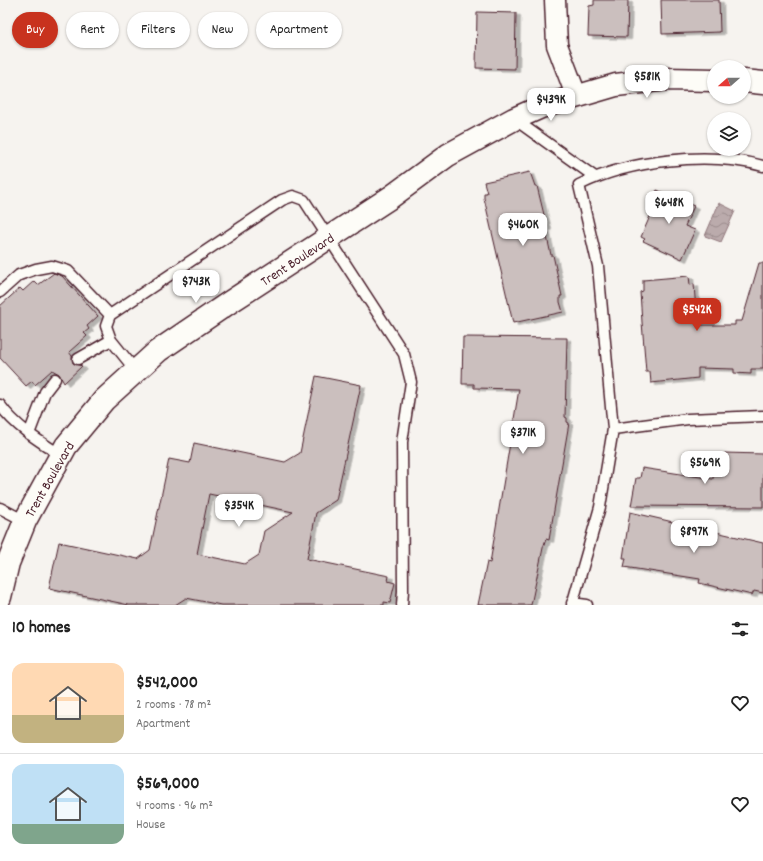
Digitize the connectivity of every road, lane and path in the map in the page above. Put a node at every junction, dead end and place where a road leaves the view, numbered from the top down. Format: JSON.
{"nodes":[{"id":1,"x":555,"y":0,"type":"edge"},
{"id":2,"x":707,"y":80,"type":"edge"},
{"id":3,"x":751,"y":82,"type":"edge"},
{"id":4,"x":763,"y":83,"type":"edge"},
{"id":5,"x":576,"y":95,"type":"junction"},
{"id":6,"x":514,"y":119,"type":"junction"},
{"id":7,"x":763,"y":166,"type":"edge"},
{"id":8,"x":595,"y":177,"type":"junction"},
{"id":9,"x":329,"y":238,"type":"junction"},
{"id":10,"x":0,"y":292,"type":"edge"},
{"id":11,"x":110,"y":315,"type":"junction"},
{"id":12,"x":111,"y":340,"type":"junction"},
{"id":13,"x":78,"y":358,"type":"dead end"},
{"id":14,"x":136,"y":371,"type":"junction"},
{"id":15,"x":55,"y":379,"type":"dead end"},
{"id":16,"x":0,"y":406,"type":"edge"},
{"id":17,"x":763,"y":416,"type":"edge"},
{"id":18,"x":613,"y":429,"type":"junction"},
{"id":19,"x":29,"y":434,"type":"junction"},
{"id":20,"x":61,"y":455,"type":"junction"},
{"id":21,"x":0,"y":508,"type":"edge"},
{"id":22,"x":25,"y":521,"type":"junction"},
{"id":23,"x":0,"y":597,"type":"edge"},
{"id":24,"x":572,"y":604,"type":"edge"},
{"id":25,"x":402,"y":605,"type":"edge"},
{"id":26,"x":587,"y":605,"type":"edge"}],
"edges":[{"from":1,"to":5,"type":"street"},
{"from":2,"to":5,"type":"street","name":"Trent Boulevard"},
{"from":3,"to":4,"type":"street"},
{"from":5,"to":6,"type":"street","name":"Trent Boulevard"},
{"from":6,"to":8,"type":"lane"},
{"from":6,"to":9,"type":"street","name":"Trent Boulevard"},
{"from":7,"to":8,"type":"lane"},
{"from":8,"to":18,"type":"lane"},
{"from":9,"to":11,"type":"lane"},
{"from":9,"to":14,"type":"street","name":"Trent Boulevard"},
{"from":9,"to":25,"type":"lane"},
{"from":10,"to":11,"type":"lane"},
{"from":11,"to":12,"type":"lane"},
{"from":12,"to":13,"type":"lane"},
{"from":12,"to":14,"type":"lane"},
{"from":14,"to":20,"type":"street","name":"Trent Boulevard"},
{"from":15,"to":19,"type":"lane"},
{"from":16,"to":19,"type":"lane"},
{"from":17,"to":18,"type":"lane"},
{"from":18,"to":24,"type":"lane"},
{"from":19,"to":20,"type":"lane"},
{"from":20,"to":22,"type":"street","name":"Trent Boulevard"},
{"from":21,"to":22,"type":"lane"},
{"from":22,"to":23,"type":"street","name":"Trent Boulevard"},
{"from":24,"to":26,"type":"lane"}]}
